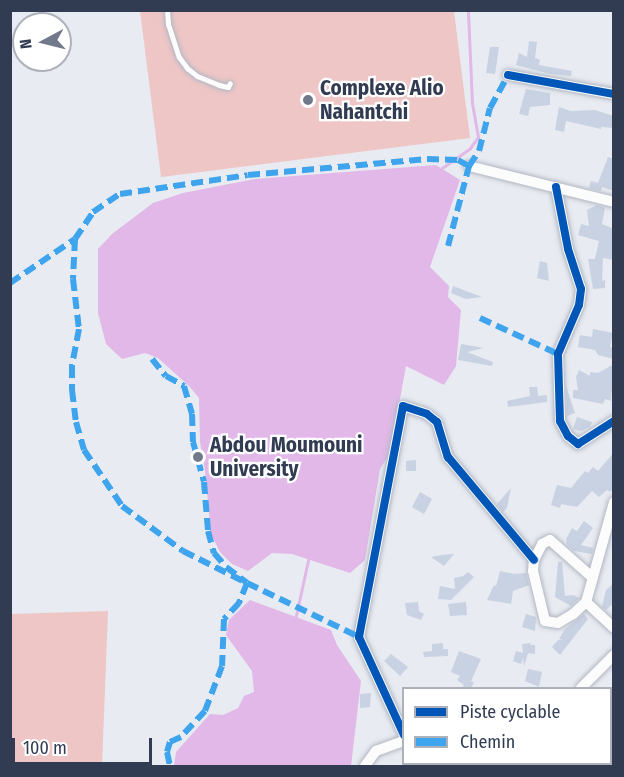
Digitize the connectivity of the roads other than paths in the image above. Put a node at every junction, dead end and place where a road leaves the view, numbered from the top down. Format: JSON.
{"nodes":[{"id":1,"x":167,"y":10,"type":"edge"},
{"id":2,"x":508,"y":75,"type":"dead end"},
{"id":3,"x":230,"y":83,"type":"dead end"},
{"id":4,"x":614,"y":94,"type":"edge"},
{"id":5,"x":469,"y":166,"type":"dead end"},
{"id":6,"x":556,"y":187,"type":"junction"},
{"id":7,"x":614,"y":202,"type":"edge"},
{"id":8,"x":614,"y":421,"type":"edge"},
{"id":9,"x":614,"y":502,"type":"edge"},
{"id":10,"x":534,"y":560,"type":"junction"},
{"id":11,"x":593,"y":578,"type":"junction"},
{"id":12,"x":585,"y":603,"type":"junction"},
{"id":13,"x":614,"y":628,"type":"edge"},
{"id":14,"x":614,"y":655,"type":"edge"},
{"id":15,"x":582,"y":687,"type":"edge"},
{"id":16,"x":402,"y":731,"type":"edge"},
{"id":17,"x":402,"y":742,"type":"edge"},
{"id":18,"x":365,"y":766,"type":"edge"}],
"edges":[{"from":1,"to":3,"type":"lane"},
{"from":2,"to":4,"type":"street"},
{"from":5,"to":6,"type":"street"},
{"from":6,"to":7,"type":"street"},
{"from":6,"to":8,"type":"street"},
{"from":9,"to":11,"type":"street"},
{"from":10,"to":11,"type":"street"},
{"from":10,"to":12,"type":"street"},
{"from":10,"to":16,"type":"street"},
{"from":11,"to":12,"type":"street"},
{"from":12,"to":13,"type":"street"},
{"from":14,"to":15,"type":"street"},
{"from":17,"to":18,"type":"street"}]}
